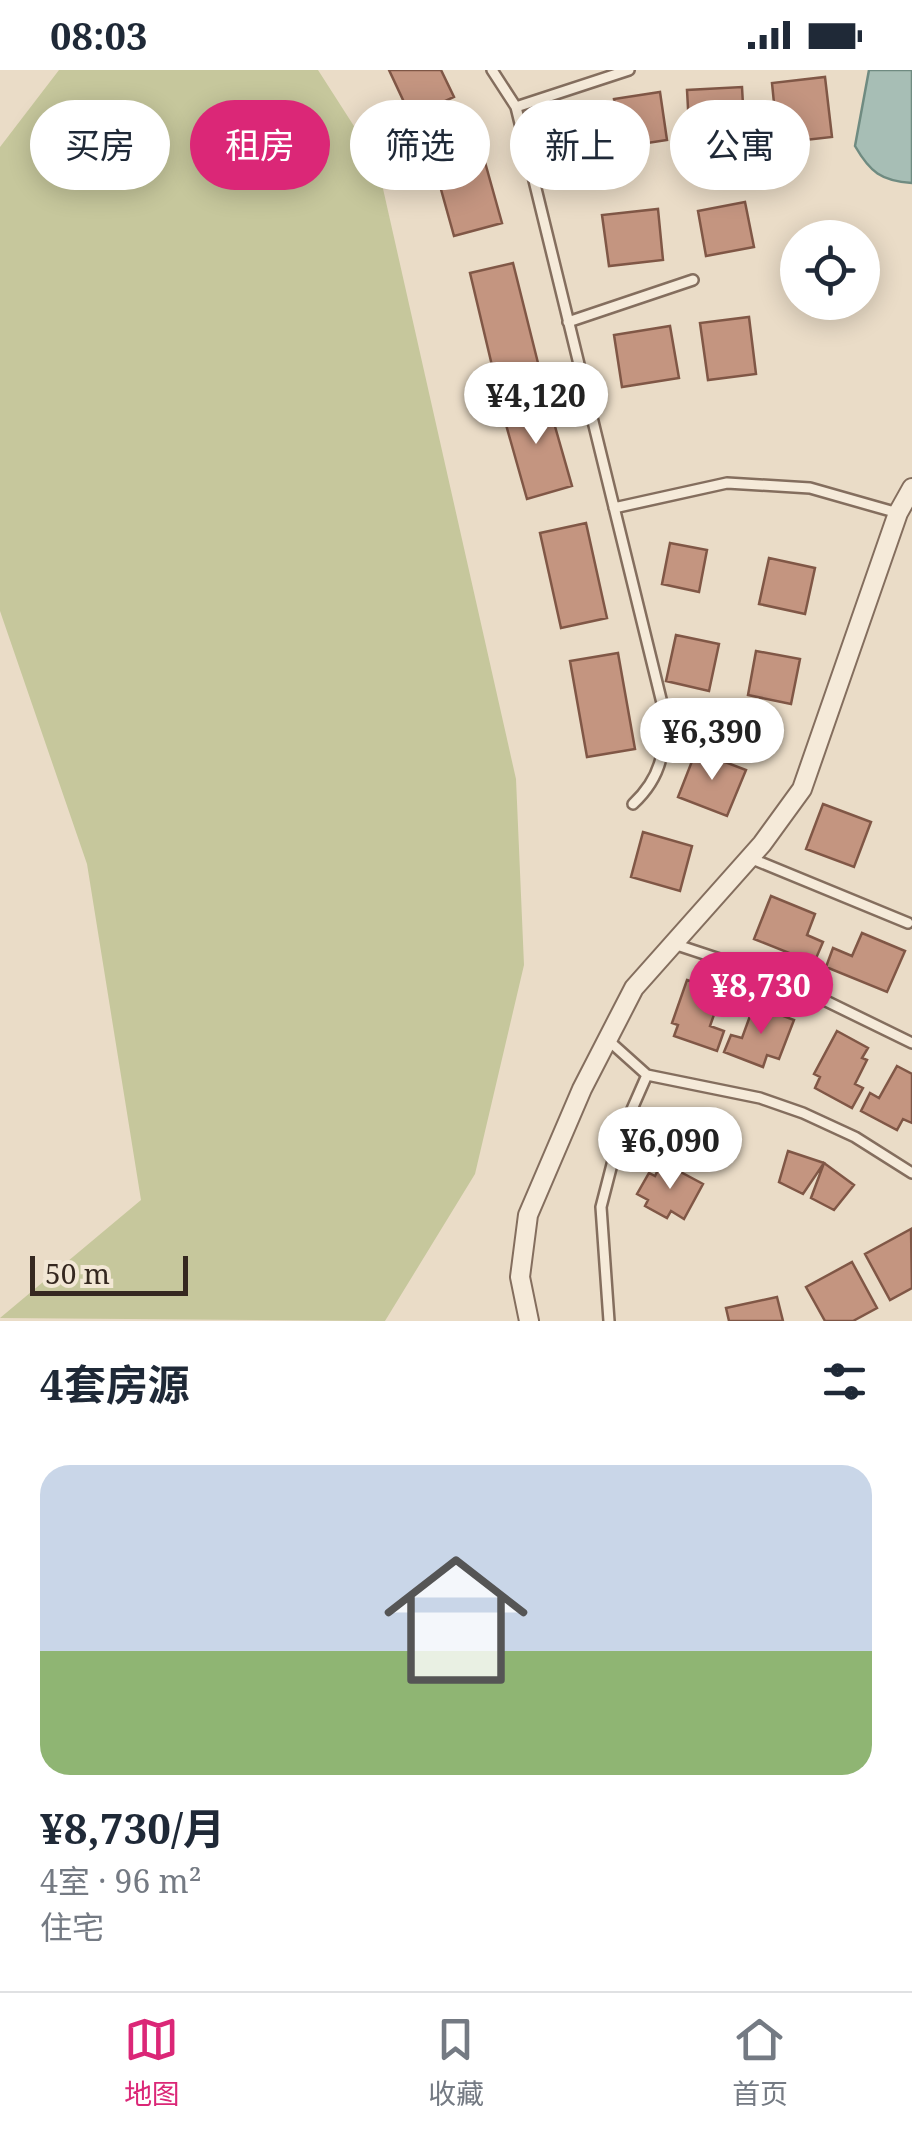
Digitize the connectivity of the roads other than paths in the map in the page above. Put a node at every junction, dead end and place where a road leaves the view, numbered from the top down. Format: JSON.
{"nodes":[{"id":1,"x":492,"y":70,"type":"edge"},
{"id":2,"x":629,"y":70,"type":"edge"},
{"id":3,"x":511,"y":100,"type":"edge"},
{"id":4,"x":537,"y":100,"type":"edge"},
{"id":5,"x":536,"y":190,"type":"edge"},
{"id":6,"x":693,"y":280,"type":"dead end"},
{"id":7,"x":568,"y":322,"type":"junction"},
{"id":8,"x":912,"y":488,"type":"edge"},
{"id":9,"x":614,"y":508,"type":"junction"},
{"id":10,"x":898,"y":513,"type":"junction"},
{"id":11,"x":633,"y":804,"type":"dead end"},
{"id":12,"x":750,"y":858,"type":"junction"},
{"id":13,"x":908,"y":923,"type":"dead end"},
{"id":14,"x":674,"y":944,"type":"junction"},
{"id":15,"x":608,"y":1040,"type":"junction"},
{"id":16,"x":912,"y":1043,"type":"edge"},
{"id":17,"x":647,"y":1075,"type":"junction"},
{"id":18,"x":912,"y":1173,"type":"edge"},
{"id":19,"x":528,"y":1321,"type":"edge"},
{"id":20,"x":609,"y":1321,"type":"edge"}],
"edges":[{"from":1,"to":3,"type":"lane"},
{"from":2,"to":4,"type":"lane"},
{"from":5,"to":7,"type":"lane"},
{"from":6,"to":7,"type":"lane"},
{"from":7,"to":9,"type":"lane"},
{"from":8,"to":10,"type":"street"},
{"from":9,"to":10,"type":"lane"},
{"from":9,"to":11,"type":"lane"},
{"from":10,"to":12,"type":"street"},
{"from":12,"to":13,"type":"lane"},
{"from":12,"to":14,"type":"street"},
{"from":14,"to":15,"type":"street"},
{"from":14,"to":16,"type":"lane"},
{"from":15,"to":17,"type":"lane"},
{"from":15,"to":19,"type":"street"},
{"from":17,"to":18,"type":"lane"},
{"from":17,"to":20,"type":"lane"}]}
